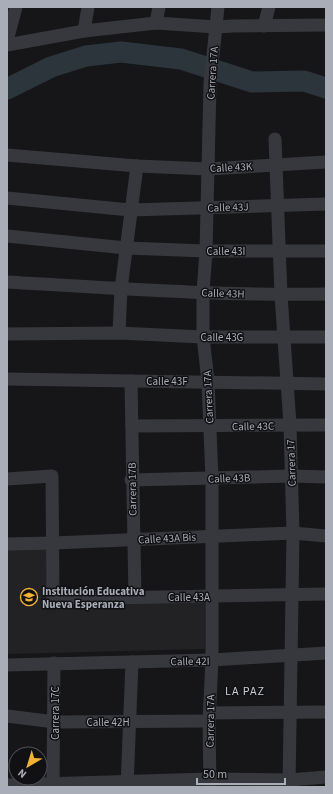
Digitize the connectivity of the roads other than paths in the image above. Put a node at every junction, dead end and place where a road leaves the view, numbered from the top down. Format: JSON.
{"nodes":[{"id":1,"x":16,"y":7,"type":"edge"},
{"id":2,"x":88,"y":7,"type":"edge"},
{"id":3,"x":159,"y":7,"type":"edge"},
{"id":4,"x":218,"y":7,"type":"edge"},
{"id":5,"x":269,"y":7,"type":"edge"},
{"id":6,"x":156,"y":23,"type":"junction"},
{"id":7,"x":326,"y":25,"type":"edge"},
{"id":8,"x":264,"y":26,"type":"junction"},
{"id":9,"x":216,"y":27,"type":"junction"},
{"id":10,"x":84,"y":31,"type":"junction"},
{"id":11,"x":7,"y":41,"type":"edge"},
{"id":12,"x":7,"y":45,"type":"edge"},
{"id":13,"x":275,"y":139,"type":"dead end"},
{"id":14,"x":7,"y":155,"type":"edge"},
{"id":15,"x":326,"y":162,"type":"edge"},
{"id":16,"x":276,"y":164,"type":"junction"},
{"id":17,"x":136,"y":166,"type":"junction"},
{"id":18,"x":208,"y":169,"type":"junction"},
{"id":19,"x":7,"y":198,"type":"edge"},
{"id":20,"x":326,"y":204,"type":"edge"},
{"id":21,"x":276,"y":205,"type":"junction"},
{"id":22,"x":206,"y":207,"type":"junction"},
{"id":23,"x":130,"y":210,"type":"junction"},
{"id":24,"x":7,"y":236,"type":"edge"},
{"id":25,"x":126,"y":248,"type":"junction"},
{"id":26,"x":206,"y":251,"type":"junction"},
{"id":27,"x":279,"y":251,"type":"junction"},
{"id":28,"x":326,"y":251,"type":"edge"},
{"id":29,"x":7,"y":282,"type":"edge"},
{"id":30,"x":121,"y":289,"type":"junction"},
{"id":31,"x":203,"y":292,"type":"junction"},
{"id":32,"x":326,"y":294,"type":"edge"},
{"id":33,"x":281,"y":295,"type":"junction"},
{"id":34,"x":119,"y":333,"type":"junction"},
{"id":35,"x":7,"y":334,"type":"edge"},
{"id":36,"x":285,"y":336,"type":"junction"},
{"id":37,"x":326,"y":337,"type":"edge"},
{"id":38,"x":203,"y":338,"type":"junction"},
{"id":39,"x":7,"y":379,"type":"edge"},
{"id":40,"x":131,"y":381,"type":"junction"},
{"id":41,"x":208,"y":381,"type":"junction"},
{"id":42,"x":288,"y":383,"type":"junction"},
{"id":43,"x":326,"y":384,"type":"edge"},
{"id":44,"x":290,"y":425,"type":"junction"},
{"id":45,"x":326,"y":425,"type":"edge"},
{"id":46,"x":132,"y":426,"type":"junction"},
{"id":47,"x":209,"y":427,"type":"junction"},
{"id":48,"x":291,"y":476,"type":"junction"},
{"id":49,"x":326,"y":477,"type":"edge"},
{"id":50,"x":7,"y":479,"type":"edge"},
{"id":51,"x":212,"y":479,"type":"junction"},
{"id":52,"x":131,"y":480,"type":"junction"},
{"id":53,"x":293,"y":533,"type":"junction"},
{"id":54,"x":211,"y":535,"type":"junction"},
{"id":55,"x":326,"y":536,"type":"edge"},
{"id":56,"x":133,"y":539,"type":"junction"},
{"id":57,"x":7,"y":544,"type":"edge"},
{"id":58,"x":53,"y":544,"type":"junction"},
{"id":59,"x":291,"y":593,"type":"junction"},
{"id":60,"x":326,"y":594,"type":"edge"},
{"id":61,"x":211,"y":596,"type":"junction"},
{"id":62,"x":135,"y":597,"type":"junction"},
{"id":63,"x":326,"y":653,"type":"edge"},
{"id":64,"x":291,"y":656,"type":"junction"},
{"id":65,"x":212,"y":660,"type":"junction"},
{"id":66,"x":132,"y":662,"type":"junction"},
{"id":67,"x":54,"y":663,"type":"junction"},
{"id":68,"x":7,"y":665,"type":"edge"},
{"id":69,"x":291,"y":712,"type":"junction"},
{"id":70,"x":326,"y":712,"type":"edge"},
{"id":71,"x":7,"y":716,"type":"edge"},
{"id":72,"x":209,"y":717,"type":"junction"},
{"id":73,"x":55,"y":722,"type":"junction"},
{"id":74,"x":129,"y":723,"type":"junction"},
{"id":75,"x":326,"y":777,"type":"edge"},
{"id":76,"x":210,"y":783,"type":"edge"},
{"id":77,"x":289,"y":783,"type":"edge"},
{"id":78,"x":127,"y":784,"type":"edge"},
{"id":79,"x":7,"y":785,"type":"edge"},
{"id":80,"x":53,"y":786,"type":"edge"}],
"edges":[{"from":1,"to":11,"type":"street"},
{"from":2,"to":10,"type":"street"},
{"from":3,"to":6,"type":"street"},
{"from":4,"to":9,"type":"street","name":"Carrera 17A"},
{"from":5,"to":8,"type":"street"},
{"from":6,"to":9,"type":"street"},
{"from":6,"to":10,"type":"street"},
{"from":7,"to":8,"type":"street"},
{"from":8,"to":9,"type":"street"},
{"from":9,"to":18,"type":"street","name":"Carrera 17A"},
{"from":10,"to":12,"type":"street"},
{"from":13,"to":16,"type":"street","name":"Carrera 17"},
{"from":14,"to":17,"type":"street","name":"Calle 43K"},
{"from":15,"to":16,"type":"street","name":"Calle 43K"},
{"from":16,"to":18,"type":"street","name":"Calle 43K"},
{"from":16,"to":21,"type":"street","name":"Carrera 17"},
{"from":17,"to":18,"type":"street","name":"Calle 43K"},
{"from":17,"to":23,"type":"street"},
{"from":18,"to":22,"type":"street","name":"Carrera 17A"},
{"from":19,"to":23,"type":"street","name":"Calle 43J"},
{"from":20,"to":21,"type":"street","name":"Calle 43J"},
{"from":21,"to":22,"type":"street","name":"Calle 43J"},
{"from":21,"to":27,"type":"street","name":"Carrera 17"},
{"from":22,"to":23,"type":"street","name":"Calle 43J"},
{"from":22,"to":26,"type":"street","name":"Carrera 17A"},
{"from":23,"to":25,"type":"street"},
{"from":24,"to":25,"type":"street","name":"Calle 43I"},
{"from":25,"to":26,"type":"street","name":"Calle 43I"},
{"from":25,"to":30,"type":"street"},
{"from":26,"to":27,"type":"street","name":"Calle 43I"},
{"from":26,"to":31,"type":"street","name":"Carrera 17A"},
{"from":27,"to":28,"type":"street","name":"Calle 43I"},
{"from":27,"to":33,"type":"street","name":"Carrera 17"},
{"from":29,"to":30,"type":"street","name":"Calle 43H"},
{"from":30,"to":31,"type":"street","name":"Calle 43H"},
{"from":30,"to":34,"type":"street"},
{"from":31,"to":33,"type":"street","name":"Calle 43H"},
{"from":31,"to":38,"type":"street","name":"Carrera 17A"},
{"from":32,"to":33,"type":"street","name":"Calle 43H"},
{"from":33,"to":36,"type":"street","name":"Carrera 17"},
{"from":34,"to":35,"type":"street","name":"Calle 43G"},
{"from":34,"to":38,"type":"street","name":"Calle 43G"},
{"from":36,"to":37,"type":"street","name":"Calle 43G"},
{"from":36,"to":38,"type":"street","name":"Calle 43G"},
{"from":36,"to":42,"type":"street","name":"Carrera 17"},
{"from":38,"to":41,"type":"street","name":"Carrera 17A"},
{"from":39,"to":40,"type":"street","name":"Calle 43F"},
{"from":40,"to":41,"type":"street","name":"Calle 43F"},
{"from":40,"to":46,"type":"street","name":"Carrera 17B"},
{"from":41,"to":42,"type":"street","name":"Calle 43F"},
{"from":41,"to":47,"type":"street","name":"Carrera 17A"},
{"from":42,"to":43,"type":"street","name":"Calle 43F"},
{"from":42,"to":44,"type":"street","name":"Carrera 17"},
{"from":44,"to":45,"type":"street","name":"Calle 43C"},
{"from":44,"to":47,"type":"street","name":"Calle 43C"},
{"from":44,"to":48,"type":"street","name":"Carrera 17"},
{"from":46,"to":47,"type":"street","name":"Calle 43C"},
{"from":46,"to":52,"type":"street","name":"Carrera 17B"},
{"from":47,"to":51,"type":"street","name":"Carrera 17A"},
{"from":48,"to":49,"type":"street","name":"Calle 43B"},
{"from":48,"to":51,"type":"street","name":"Calle 43B"},
{"from":48,"to":53,"type":"street","name":"Carrera 17"},
{"from":50,"to":58,"type":"street"},
{"from":51,"to":52,"type":"street","name":"Calle 43B"},
{"from":51,"to":54,"type":"street","name":"Carrera 17A"},
{"from":52,"to":56,"type":"street","name":"Carrera 17B"},
{"from":53,"to":54,"type":"street","name":"Calle 43A Bis"},
{"from":53,"to":55,"type":"street","name":"Calle 43A Bis"},
{"from":53,"to":59,"type":"street","name":"Carrera 17"},
{"from":54,"to":56,"type":"street","name":"Calle 43A Bis"},
{"from":54,"to":61,"type":"street","name":"Carrera 17A"},
{"from":56,"to":58,"type":"street","name":"Calle 43A Bis"},
{"from":56,"to":62,"type":"street","name":"Carrera 17B"},
{"from":57,"to":58,"type":"street","name":"Calle 43A Bis"},
{"from":58,"to":62,"type":"street","name":"Calle 43A"},
{"from":59,"to":60,"type":"street","name":"Calle 43A"},
{"from":59,"to":61,"type":"street","name":"Calle 43A"},
{"from":59,"to":64,"type":"street","name":"Carrera 17"},
{"from":61,"to":62,"type":"street","name":"Calle 43A"},
{"from":61,"to":65,"type":"street","name":"Carrera 17A"},
{"from":63,"to":64,"type":"street","name":"Calle 42I"},
{"from":64,"to":65,"type":"street","name":"Calle 42I"},
{"from":64,"to":69,"type":"street","name":"Carrera 17"},
{"from":65,"to":66,"type":"street","name":"Calle 42I"},
{"from":65,"to":72,"type":"street","name":"Carrera 17A"},
{"from":66,"to":67,"type":"street","name":"Calle 42I"},
{"from":66,"to":74,"type":"street"},
{"from":67,"to":68,"type":"street","name":"Calle 42I"},
{"from":67,"to":73,"type":"street","name":"Carrera 17C"},
{"from":69,"to":70,"type":"street","name":"Calle 42H"},
{"from":69,"to":72,"type":"street","name":"Calle 42H"},
{"from":69,"to":77,"type":"street","name":"Carrera 17"},
{"from":71,"to":73,"type":"street","name":"Calle 42H"},
{"from":72,"to":74,"type":"street","name":"Calle 42H"},
{"from":72,"to":76,"type":"street","name":"Carrera 17A"},
{"from":73,"to":74,"type":"street","name":"Calle 42H"},
{"from":73,"to":80,"type":"street","name":"Carrera 17C"},
{"from":74,"to":78,"type":"street"},
{"from":75,"to":77,"type":"street"},
{"from":76,"to":77,"type":"street"},
{"from":76,"to":78,"type":"street"},
{"from":78,"to":80,"type":"street"},
{"from":79,"to":80,"type":"street"}]}
